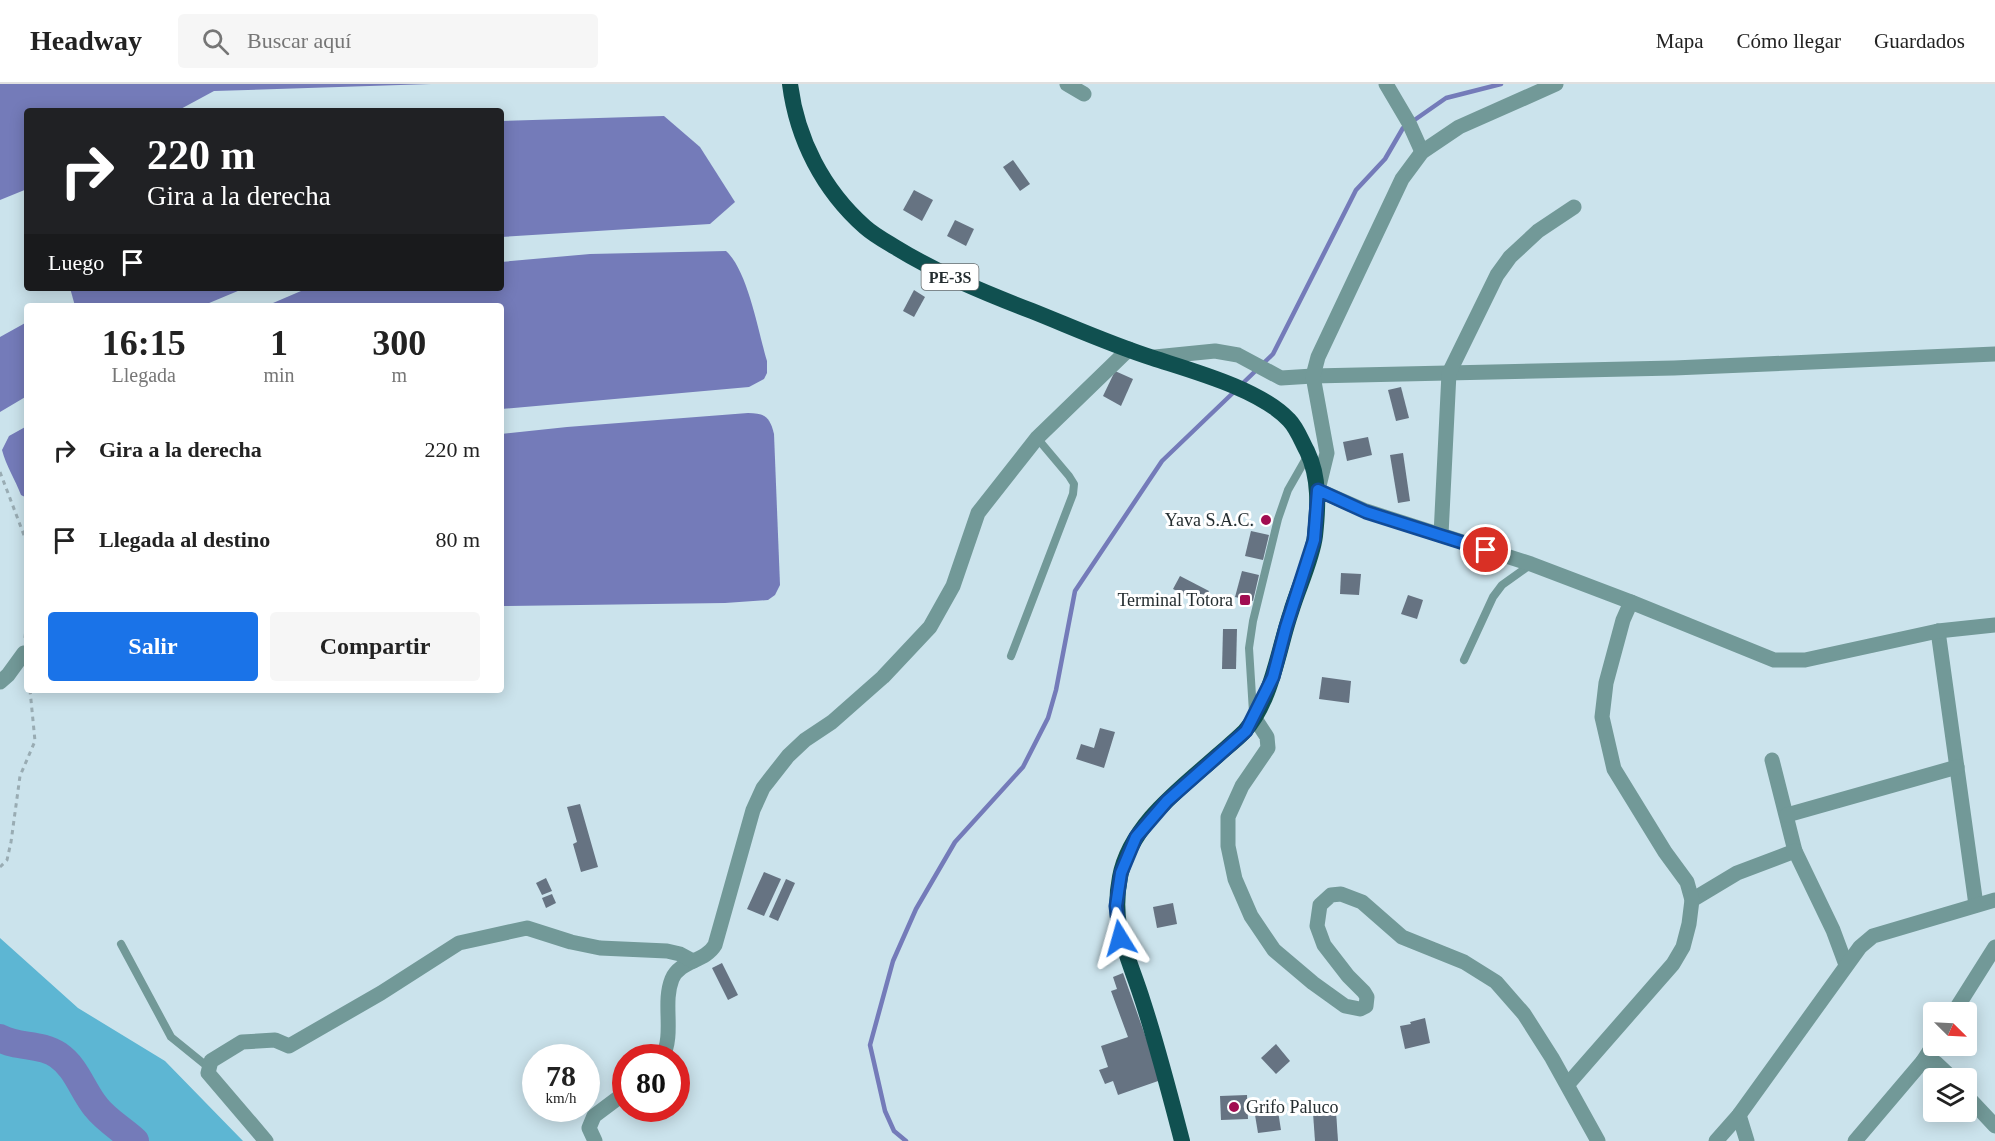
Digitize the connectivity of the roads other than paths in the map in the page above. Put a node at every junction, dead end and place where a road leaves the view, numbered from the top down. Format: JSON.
{"nodes":[{"id":1,"x":790,"y":84,"type":"edge"},
{"id":2,"x":1067,"y":84,"type":"edge"},
{"id":3,"x":1386,"y":84,"type":"edge"},
{"id":4,"x":1556,"y":84,"type":"edge"},
{"id":5,"x":1084,"y":94,"type":"dead end"},
{"id":6,"x":1422,"y":152,"type":"junction"},
{"id":7,"x":1574,"y":207,"type":"dead end"},
{"id":8,"x":1129,"y":349,"type":"junction"},
{"id":9,"x":1995,"y":354,"type":"edge"},
{"id":10,"x":1150,"y":357,"type":"junction"},
{"id":11,"x":1449,"y":373,"type":"junction"},
{"id":12,"x":1313,"y":376,"type":"junction"},
{"id":13,"x":1037,"y":438,"type":"junction"},
{"id":14,"x":1309,"y":454,"type":"junction"},
{"id":15,"x":1318,"y":490,"type":"junction"},
{"id":16,"x":1441,"y":535,"type":"junction"},
{"id":17,"x":1531,"y":564,"type":"junction"},
{"id":18,"x":1631,"y":602,"type":"junction"},
{"id":19,"x":1995,"y":625,"type":"edge"},
{"id":20,"x":1938,"y":631,"type":"junction"},
{"id":21,"x":24,"y":653,"type":"dead end"},
{"id":22,"x":1011,"y":656,"type":"dead end"},
{"id":23,"x":1464,"y":660,"type":"dead end"},
{"id":24,"x":0,"y":682,"type":"edge"},
{"id":25,"x":1254,"y":717,"type":"junction"},
{"id":26,"x":1772,"y":760,"type":"dead end"},
{"id":27,"x":1957,"y":767,"type":"junction"},
{"id":28,"x":1786,"y":815,"type":"junction"},
{"id":29,"x":1795,"y":851,"type":"junction"},
{"id":30,"x":1692,"y":900,"type":"junction"},
{"id":31,"x":1995,"y":900,"type":"edge"},
{"id":32,"x":1976,"y":905,"type":"junction"},
{"id":33,"x":121,"y":944,"type":"dead end"},
{"id":34,"x":1995,"y":947,"type":"edge"},
{"id":35,"x":693,"y":961,"type":"junction"},
{"id":36,"x":1846,"y":965,"type":"junction"},
{"id":37,"x":1960,"y":1002,"type":"edge"},
{"id":38,"x":667,"y":1044,"type":"edge"},
{"id":39,"x":1926,"y":1056,"type":"edge"},
{"id":40,"x":1923,"y":1060,"type":"junction"},
{"id":41,"x":208,"y":1067,"type":"junction"},
{"id":42,"x":1941,"y":1068,"type":"edge"},
{"id":43,"x":1568,"y":1084,"type":"junction"},
{"id":44,"x":612,"y":1102,"type":"edge"},
{"id":45,"x":1977,"y":1107,"type":"edge"},
{"id":46,"x":1739,"y":1115,"type":"junction"},
{"id":47,"x":1995,"y":1126,"type":"edge"},
{"id":48,"x":266,"y":1141,"type":"edge"},
{"id":49,"x":595,"y":1141,"type":"edge"},
{"id":50,"x":1182,"y":1141,"type":"edge"},
{"id":51,"x":1598,"y":1141,"type":"edge"},
{"id":52,"x":1716,"y":1141,"type":"edge"},
{"id":53,"x":1747,"y":1141,"type":"edge"},
{"id":54,"x":1855,"y":1141,"type":"edge"}],
"edges":[{"from":1,"to":8,"type":"highway","number":"PE-3S"},
{"from":2,"to":5,"type":"street"},
{"from":3,"to":6,"type":"street"},
{"from":4,"to":6,"type":"street"},
{"from":6,"to":12,"type":"street"},
{"from":7,"to":11,"type":"street"},
{"from":8,"to":10,"type":"highway","number":"PE-3S"},
{"from":8,"to":13,"type":"street"},
{"from":9,"to":11,"type":"street"},
{"from":10,"to":12,"type":"street"},
{"from":10,"to":14,"type":"highway","number":"PE-3S"},
{"from":11,"to":12,"type":"street"},
{"from":11,"to":16,"type":"street"},
{"from":12,"to":15,"type":"street"},
{"from":13,"to":22,"type":"lane"},
{"from":13,"to":35,"type":"street"},
{"from":14,"to":15,"type":"highway","number":"PE-3S"},
{"from":14,"to":25,"type":"lane"},
{"from":15,"to":16,"type":"street"},
{"from":15,"to":25,"type":"highway","number":"PE-3S"},
{"from":16,"to":17,"type":"street"},
{"from":17,"to":18,"type":"street"},
{"from":17,"to":23,"type":"lane"},
{"from":18,"to":20,"type":"street"},
{"from":18,"to":30,"type":"street"},
{"from":19,"to":20,"type":"street"},
{"from":20,"to":27,"type":"street"},
{"from":21,"to":24,"type":"street"},
{"from":25,"to":43,"type":"street"},
{"from":25,"to":50,"type":"highway","number":"PE-3S"},
{"from":26,"to":28,"type":"street"},
{"from":27,"to":28,"type":"street"},
{"from":27,"to":32,"type":"street"},
{"from":28,"to":29,"type":"street"},
{"from":29,"to":30,"type":"street"},
{"from":29,"to":36,"type":"street"},
{"from":30,"to":43,"type":"street"},
{"from":31,"to":32,"type":"street"},
{"from":32,"to":36,"type":"street"},
{"from":33,"to":41,"type":"lane"},
{"from":34,"to":37,"type":"street"},
{"from":35,"to":38,"type":"street"},
{"from":35,"to":41,"type":"street"},
{"from":36,"to":46,"type":"street"},
{"from":39,"to":40,"type":"street"},
{"from":40,"to":42,"type":"street"},
{"from":40,"to":54,"type":"street"},
{"from":41,"to":48,"type":"street"},
{"from":43,"to":51,"type":"street"},
{"from":44,"to":49,"type":"street"},
{"from":45,"to":47,"type":"street"},
{"from":46,"to":52,"type":"street"},
{"from":46,"to":53,"type":"street"}]}
